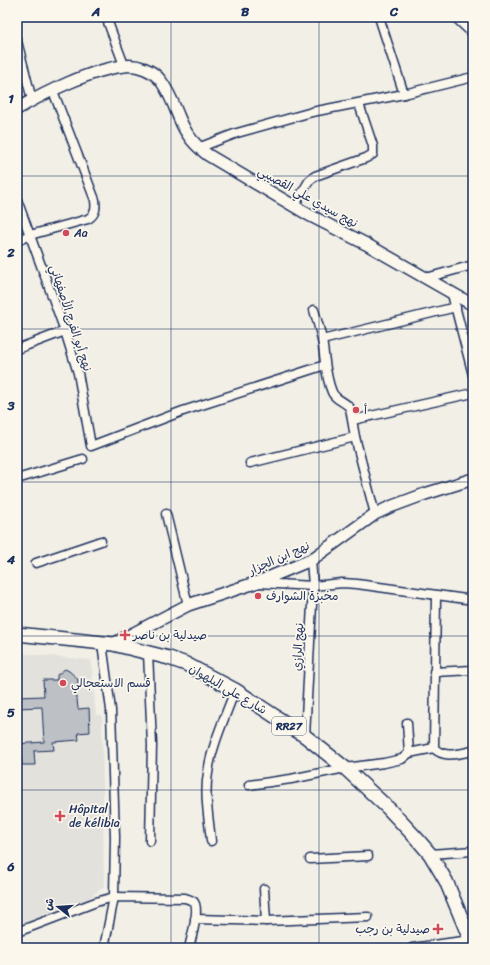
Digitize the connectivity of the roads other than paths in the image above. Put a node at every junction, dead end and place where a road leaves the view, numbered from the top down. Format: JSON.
{"nodes":[{"id":1,"x":106,"y":17,"type":"edge"},
{"id":2,"x":379,"y":17,"type":"edge"},
{"id":3,"x":457,"y":17,"type":"edge"},
{"id":4,"x":473,"y":32,"type":"edge"},
{"id":5,"x":17,"y":41,"type":"edge"},
{"id":6,"x":124,"y":65,"type":"junction"},
{"id":7,"x":473,"y":77,"type":"edge"},
{"id":8,"x":53,"y":91,"type":"junction"},
{"id":9,"x":404,"y":94,"type":"junction"},
{"id":10,"x":32,"y":100,"type":"junction"},
{"id":11,"x":359,"y":104,"type":"junction"},
{"id":12,"x":17,"y":109,"type":"edge"},
{"id":13,"x":198,"y":148,"type":"junction"},
{"id":14,"x":17,"y":200,"type":"edge"},
{"id":15,"x":294,"y":206,"type":"junction"},
{"id":16,"x":30,"y":234,"type":"junction"},
{"id":17,"x":17,"y":240,"type":"edge"},
{"id":18,"x":473,"y":265,"type":"edge"},
{"id":19,"x":426,"y":278,"type":"junction"},
{"id":20,"x":452,"y":294,"type":"junction"},
{"id":21,"x":473,"y":305,"type":"edge"},
{"id":22,"x":456,"y":307,"type":"junction"},
{"id":23,"x":314,"y":310,"type":"dead end"},
{"id":24,"x":65,"y":331,"type":"junction"},
{"id":25,"x":322,"y":340,"type":"junction"},
{"id":26,"x":17,"y":349,"type":"edge"},
{"id":27,"x":325,"y":365,"type":"junction"},
{"id":28,"x":473,"y":375,"type":"edge"},
{"id":29,"x":473,"y":393,"type":"edge"},
{"id":30,"x":353,"y":420,"type":"junction"},
{"id":31,"x":355,"y":437,"type":"junction"},
{"id":32,"x":83,"y":459,"type":"dead end"},
{"id":33,"x":250,"y":463,"type":"dead end"},
{"id":34,"x":17,"y":478,"type":"edge"},
{"id":35,"x":473,"y":479,"type":"edge"},
{"id":36,"x":166,"y":514,"type":"dead end"},
{"id":37,"x":375,"y":514,"type":"junction"},
{"id":38,"x":101,"y":541,"type":"dead end"},
{"id":39,"x":311,"y":560,"type":"junction"},
{"id":40,"x":36,"y":563,"type":"dead end"},
{"id":41,"x":258,"y":582,"type":"junction"},
{"id":42,"x":313,"y":586,"type":"junction"},
{"id":43,"x":436,"y":596,"type":"junction"},
{"id":44,"x":473,"y":600,"type":"edge"},
{"id":45,"x":188,"y":605,"type":"junction"},
{"id":46,"x":17,"y":634,"type":"edge"},
{"id":47,"x":108,"y":643,"type":"junction"},
{"id":48,"x":148,"y":652,"type":"junction"},
{"id":49,"x":473,"y":670,"type":"edge"},
{"id":50,"x":434,"y":672,"type":"junction"},
{"id":51,"x":235,"y":690,"type":"junction"},
{"id":52,"x":406,"y":723,"type":"dead end"},
{"id":53,"x":305,"y":736,"type":"junction"},
{"id":54,"x":434,"y":748,"type":"junction"},
{"id":55,"x":473,"y":751,"type":"edge"},
{"id":56,"x":409,"y":753,"type":"junction"},
{"id":57,"x":345,"y":768,"type":"junction"},
{"id":58,"x":249,"y":785,"type":"dead end"},
{"id":59,"x":150,"y":841,"type":"dead end"},
{"id":60,"x":211,"y":841,"type":"dead end"},
{"id":61,"x":473,"y":851,"type":"edge"},
{"id":62,"x":430,"y":854,"type":"junction"},
{"id":63,"x":368,"y":856,"type":"dead end"},
{"id":64,"x":310,"y":859,"type":"dead end"},
{"id":65,"x":264,"y":890,"type":"dead end"},
{"id":66,"x":114,"y":897,"type":"junction"},
{"id":67,"x":368,"y":917,"type":"dead end"},
{"id":68,"x":195,"y":919,"type":"junction"},
{"id":69,"x":266,"y":921,"type":"junction"},
{"id":70,"x":17,"y":932,"type":"edge"},
{"id":71,"x":471,"y":943,"type":"edge"},
{"id":72,"x":104,"y":948,"type":"edge"},
{"id":73,"x":189,"y":948,"type":"edge"},
{"id":74,"x":412,"y":948,"type":"edge"}],
"edges":[{"from":1,"to":6,"type":"street"},
{"from":2,"to":9,"type":"street"},
{"from":3,"to":4,"type":"street"},
{"from":5,"to":10,"type":"street"},
{"from":6,"to":8,"type":"street"},
{"from":6,"to":13,"type":"street","name":"نهج سيدي علي القصيبي"},
{"from":7,"to":9,"type":"street"},
{"from":8,"to":10,"type":"street"},
{"from":8,"to":16,"type":"street"},
{"from":9,"to":11,"type":"street"},
{"from":10,"to":12,"type":"street"},
{"from":11,"to":13,"type":"street"},
{"from":11,"to":15,"type":"street"},
{"from":13,"to":15,"type":"street","name":"نهج سيدي علي القصيبي"},
{"from":14,"to":16,"type":"street","name":"نهج أبو الفرج الأصفهاني"},
{"from":15,"to":19,"type":"street","name":"نهج سيدي علي القصيبي"},
{"from":16,"to":17,"type":"street"},
{"from":16,"to":24,"type":"street","name":"نهج أبو الفرج الأصفهاني"},
{"from":18,"to":19,"type":"street"},
{"from":19,"to":20,"type":"street","name":"نهج سيدي علي القصيبي"},
{"from":20,"to":21,"type":"street","name":"نهج سيدي علي القصيبي"},
{"from":20,"to":22,"type":"street"},
{"from":22,"to":25,"type":"street"},
{"from":22,"to":28,"type":"street"},
{"from":23,"to":25,"type":"street"},
{"from":24,"to":26,"type":"street"},
{"from":24,"to":27,"type":"street","name":"نهج أبو الفرج الأصفهاني"},
{"from":25,"to":27,"type":"street"},
{"from":27,"to":30,"type":"street"},
{"from":29,"to":30,"type":"street"},
{"from":30,"to":31,"type":"street"},
{"from":31,"to":33,"type":"street"},
{"from":31,"to":37,"type":"street"},
{"from":32,"to":34,"type":"street"},
{"from":35,"to":37,"type":"street","name":"نهج ابن الجزار"},
{"from":36,"to":45,"type":"street"},
{"from":37,"to":39,"type":"street","name":"نهج ابن الجزار"},
{"from":38,"to":40,"type":"street"},
{"from":39,"to":41,"type":"street","name":"نهج ابن الجزار"},
{"from":39,"to":42,"type":"street","name":"نهج الرازي"},
{"from":41,"to":42,"type":"street"},
{"from":41,"to":45,"type":"street","name":"نهج ابن الجزار"},
{"from":42,"to":43,"type":"street"},
{"from":42,"to":53,"type":"street","name":"نهج الرازي"},
{"from":43,"to":44,"type":"street"},
{"from":43,"to":50,"type":"street"},
{"from":45,"to":47,"type":"street","name":"نهج ابن الجزار"},
{"from":46,"to":47,"type":"main road","name":"شارع علي البلهوان","number":"RR27"},
{"from":47,"to":48,"type":"main road","name":"شارع علي البلهوان","number":"RR27"},
{"from":47,"to":66,"type":"street"},
{"from":48,"to":51,"type":"main road","name":"شارع علي البلهوان","number":"RR27"},
{"from":48,"to":59,"type":"street"},
{"from":49,"to":50,"type":"street"},
{"from":50,"to":54,"type":"street"},
{"from":51,"to":53,"type":"main road","name":"شارع علي البلهوان","number":"RR27"},
{"from":51,"to":60,"type":"street"},
{"from":52,"to":56,"type":"street"},
{"from":53,"to":57,"type":"main road","name":"شارع علي البلهوان","number":"RR27"},
{"from":54,"to":55,"type":"street"},
{"from":54,"to":56,"type":"street"},
{"from":56,"to":57,"type":"street"},
{"from":57,"to":58,"type":"street"},
{"from":57,"to":62,"type":"main road","name":"شارع علي البلهوان","number":"RR27"},
{"from":61,"to":62,"type":"street"},
{"from":62,"to":71,"type":"main road","name":"شارع علي البلهوان","number":"RR27"},
{"from":63,"to":64,"type":"street"},
{"from":65,"to":69,"type":"street"},
{"from":66,"to":68,"type":"street"},
{"from":66,"to":70,"type":"street"},
{"from":66,"to":72,"type":"street"},
{"from":67,"to":69,"type":"street"},
{"from":68,"to":69,"type":"street"},
{"from":68,"to":73,"type":"street"},
{"from":71,"to":74,"type":"street"}]}
